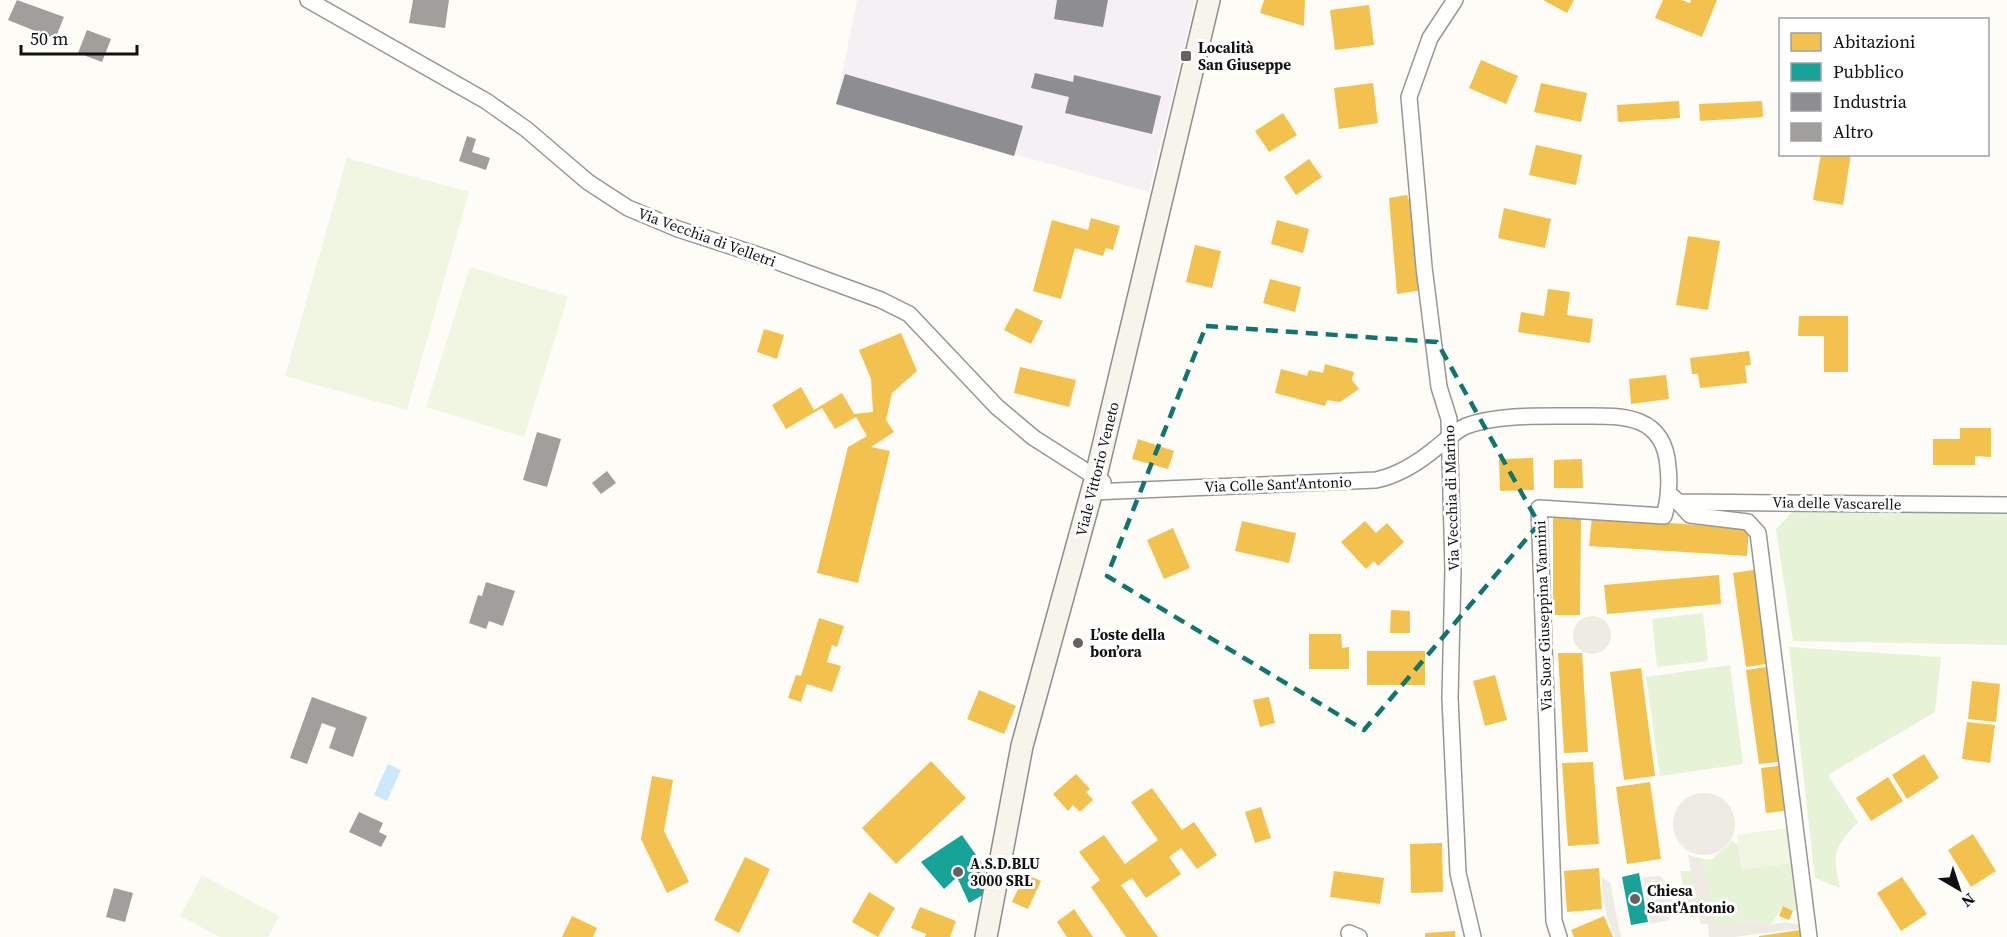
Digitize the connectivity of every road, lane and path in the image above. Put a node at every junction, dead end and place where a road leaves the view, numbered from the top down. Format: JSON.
{"nodes":[{"id":1,"x":308,"y":0,"type":"edge"},
{"id":2,"x":1209,"y":0,"type":"edge"},
{"id":3,"x":1455,"y":0,"type":"edge"},
{"id":4,"x":1449,"y":438,"type":"junction"},
{"id":5,"x":1094,"y":486,"type":"junction"},
{"id":6,"x":1674,"y":498,"type":"junction"},
{"id":7,"x":2007,"y":505,"type":"edge"},
{"id":8,"x":986,"y":937,"type":"edge"},
{"id":9,"x":1473,"y":937,"type":"edge"},
{"id":10,"x":1559,"y":937,"type":"edge"},
{"id":11,"x":1809,"y":937,"type":"edge"}],
"edges":[{"from":1,"to":5,"type":"street","name":"Via Vecchia di Velletri"},
{"from":2,"to":5,"type":"main road","name":"Viale Vittorio Veneto"},
{"from":3,"to":4,"type":"street","name":"Via Vecchia di Marino"},
{"from":4,"to":5,"type":"street","name":"Via Colle Sant'Antonio"},
{"from":4,"to":6,"type":"street"},
{"from":4,"to":9,"type":"street","name":"Via Vecchia di Marino"},
{"from":5,"to":8,"type":"main road","name":"Viale Vittorio Veneto"},
{"from":6,"to":7,"type":"street","name":"Via delle Vascarelle"},
{"from":6,"to":10,"type":"street","name":"Via Suor Giuseppina Vannini"},
{"from":6,"to":11,"type":"street"}]}
